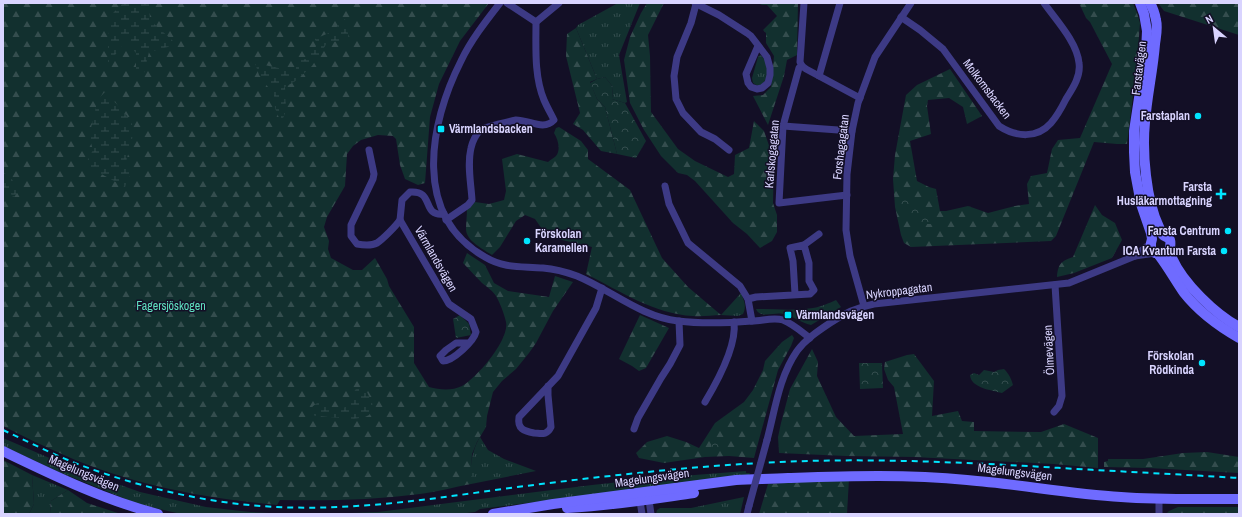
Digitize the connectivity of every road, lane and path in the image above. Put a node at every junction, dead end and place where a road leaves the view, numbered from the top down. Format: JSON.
{"nodes":[{"id":1,"x":500,"y":3,"type":"edge"},
{"id":2,"x":507,"y":3,"type":"edge"},
{"id":3,"x":559,"y":3,"type":"edge"},
{"id":4,"x":695,"y":3,"type":"edge"},
{"id":5,"x":804,"y":3,"type":"edge"},
{"id":6,"x":840,"y":3,"type":"edge"},
{"id":7,"x":911,"y":3,"type":"edge"},
{"id":8,"x":1044,"y":3,"type":"edge"},
{"id":9,"x":1140,"y":3,"type":"edge"},
{"id":10,"x":1150,"y":3,"type":"edge"},
{"id":11,"x":901,"y":17,"type":"junction"},
{"id":12,"x":1156,"y":21,"type":"junction"},
{"id":13,"x":536,"y":22,"type":"junction"},
{"id":14,"x":1147,"y":31,"type":"junction"},
{"id":15,"x":758,"y":46,"type":"junction"},
{"id":16,"x":802,"y":66,"type":"junction"},
{"id":17,"x":819,"y":76,"type":"junction"},
{"id":18,"x":860,"y":98,"type":"junction"},
{"id":19,"x":1138,"y":111,"type":"junction"},
{"id":20,"x":1145,"y":123,"type":"junction"},
{"id":21,"x":783,"y":126,"type":"junction"},
{"id":22,"x":852,"y":131,"type":"junction"},
{"id":23,"x":369,"y":150,"type":"dead end"},
{"id":24,"x":729,"y":150,"type":"dead end"},
{"id":25,"x":665,"y":186,"type":"dead end"},
{"id":26,"x":847,"y":195,"type":"junction"},
{"id":27,"x":445,"y":217,"type":"junction"},
{"id":28,"x":400,"y":220,"type":"junction"},
{"id":29,"x":819,"y":234,"type":"dead end"},
{"id":30,"x":1163,"y":235,"type":"junction"},
{"id":31,"x":1151,"y":241,"type":"junction"},
{"id":32,"x":786,"y":242,"type":"dead end"},
{"id":33,"x":804,"y":245,"type":"junction"},
{"id":34,"x":791,"y":247,"type":"junction"},
{"id":35,"x":1170,"y":249,"type":"junction"},
{"id":36,"x":1157,"y":254,"type":"junction"},
{"id":37,"x":1134,"y":256,"type":"junction"},
{"id":38,"x":1055,"y":285,"type":"junction"},
{"id":39,"x":602,"y":288,"type":"junction"},
{"id":40,"x":794,"y":294,"type":"junction"},
{"id":41,"x":748,"y":299,"type":"junction"},
{"id":42,"x":864,"y":306,"type":"junction"},
{"id":43,"x":679,"y":321,"type":"junction"},
{"id":44,"x":752,"y":321,"type":"junction"},
{"id":45,"x":734,"y":322,"type":"junction"},
{"id":46,"x":1239,"y":327,"type":"edge"},
{"id":47,"x":810,"y":338,"type":"junction"},
{"id":48,"x":1239,"y":338,"type":"edge"},
{"id":49,"x":469,"y":343,"type":"dead end"},
{"id":50,"x":548,"y":386,"type":"junction"},
{"id":51,"x":706,"y":402,"type":"dead end"},
{"id":52,"x":1054,"y":412,"type":"dead end"},
{"id":53,"x":634,"y":429,"type":"dead end"},
{"id":54,"x":3,"y":451,"type":"edge"},
{"id":55,"x":644,"y":497,"type":"junction"},
{"id":56,"x":1159,"y":498,"type":"junction"},
{"id":57,"x":1239,"y":499,"type":"edge"},
{"id":58,"x":158,"y":514,"type":"edge"},
{"id":59,"x":493,"y":514,"type":"edge"},
{"id":60,"x":642,"y":514,"type":"edge"},
{"id":61,"x":651,"y":514,"type":"edge"},
{"id":62,"x":747,"y":514,"type":"edge"},
{"id":63,"x":1159,"y":514,"type":"edge"}],
"edges":[{"from":1,"to":27,"type":"street","name":"Värmlandsvägen"},
{"from":2,"to":13,"type":"street"},
{"from":3,"to":13,"type":"street"},
{"from":4,"to":15,"type":"street"},
{"from":4,"to":24,"type":"street"},
{"from":5,"to":16,"type":"street"},
{"from":6,"to":17,"type":"street"},
{"from":7,"to":11,"type":"street","name":"Forshagagatan"},
{"from":8,"to":11,"type":"street","name":"Molkomsbacken"},
{"from":9,"to":14,"type":"main road","name":"Farstavägen"},
{"from":10,"to":12,"type":"main road","name":"Farstavägen"},
{"from":11,"to":18,"type":"street","name":"Forshagagatan"},
{"from":12,"to":14,"type":"main road","name":"Farstavägen"},
{"from":12,"to":20,"type":"main road","name":"Farstavägen"},
{"from":13,"to":27,"type":"street"},
{"from":14,"to":19,"type":"main road","name":"Farstavägen"},
{"from":15,"to":15,"type":"street"},
{"from":16,"to":17,"type":"street"},
{"from":16,"to":21,"type":"street","name":"Karlskogagatan"},
{"from":17,"to":18,"type":"street"},
{"from":18,"to":22,"type":"street","name":"Forshagagatan"},
{"from":19,"to":20,"type":"main road"},
{"from":19,"to":31,"type":"main road","name":"Farstavägen"},
{"from":20,"to":30,"type":"main road","name":"Farstavägen"},
{"from":21,"to":22,"type":"street"},
{"from":21,"to":26,"type":"street","name":"Karlskogagatan"},
{"from":22,"to":26,"type":"street","name":"Forshagagatan"},
{"from":23,"to":28,"type":"street","name":"Värmlandsvägen"},
{"from":25,"to":41,"type":"street"},
{"from":26,"to":42,"type":"street","name":"Forshagagatan"},
{"from":27,"to":28,"type":"street","name":"Värmlandsvägen"},
{"from":27,"to":39,"type":"street","name":"Värmlandsvägen"},
{"from":28,"to":49,"type":"street","name":"Värmlandsvägen"},
{"from":29,"to":33,"type":"street"},
{"from":30,"to":31,"type":"main road"},
{"from":30,"to":35,"type":"main road","name":"Farstavägen"},
{"from":31,"to":36,"type":"main road","name":"Farstavägen"},
{"from":31,"to":37,"type":"street","name":"Nykroppagatan"},
{"from":32,"to":34,"type":"street"},
{"from":33,"to":34,"type":"street"},
{"from":33,"to":40,"type":"street"},
{"from":34,"to":40,"type":"street"},
{"from":35,"to":36,"type":"main road"},
{"from":35,"to":46,"type":"main road","name":"Farstavägen"},
{"from":36,"to":37,"type":"street","name":"Nykroppagatan"},
{"from":36,"to":48,"type":"main road","name":"Farstavägen"},
{"from":37,"to":38,"type":"street","name":"Nykroppagatan"},
{"from":38,"to":42,"type":"street","name":"Nykroppagatan"},
{"from":38,"to":52,"type":"street","name":"Ölmevägen"},
{"from":39,"to":43,"type":"street","name":"Värmlandsvägen"},
{"from":39,"to":50,"type":"street"},
{"from":40,"to":41,"type":"street"},
{"from":41,"to":44,"type":"street"},
{"from":42,"to":47,"type":"street","name":"Nykroppagatan"},
{"from":43,"to":45,"type":"street","name":"Värmlandsvägen"},
{"from":43,"to":53,"type":"street"},
{"from":44,"to":45,"type":"street","name":"Värmlandsvägen"},
{"from":44,"to":47,"type":"street","name":"Värmlandsvägen"},
{"from":45,"to":51,"type":"street"},
{"from":47,"to":62,"type":"street","name":"Nykroppagatan","bridge":true},
{"from":50,"to":50,"type":"street"},
{"from":54,"to":58,"type":"main road","name":"Magelungsvägen"},
{"from":55,"to":56,"type":"main road","name":"Magelungsvägen"},
{"from":55,"to":59,"type":"main road","name":"Magelungsvägen"},
{"from":55,"to":60,"type":"street"},
{"from":55,"to":61,"type":"street"},
{"from":56,"to":57,"type":"main road","name":"Magelungsvägen"},
{"from":56,"to":63,"type":"street"}]}
